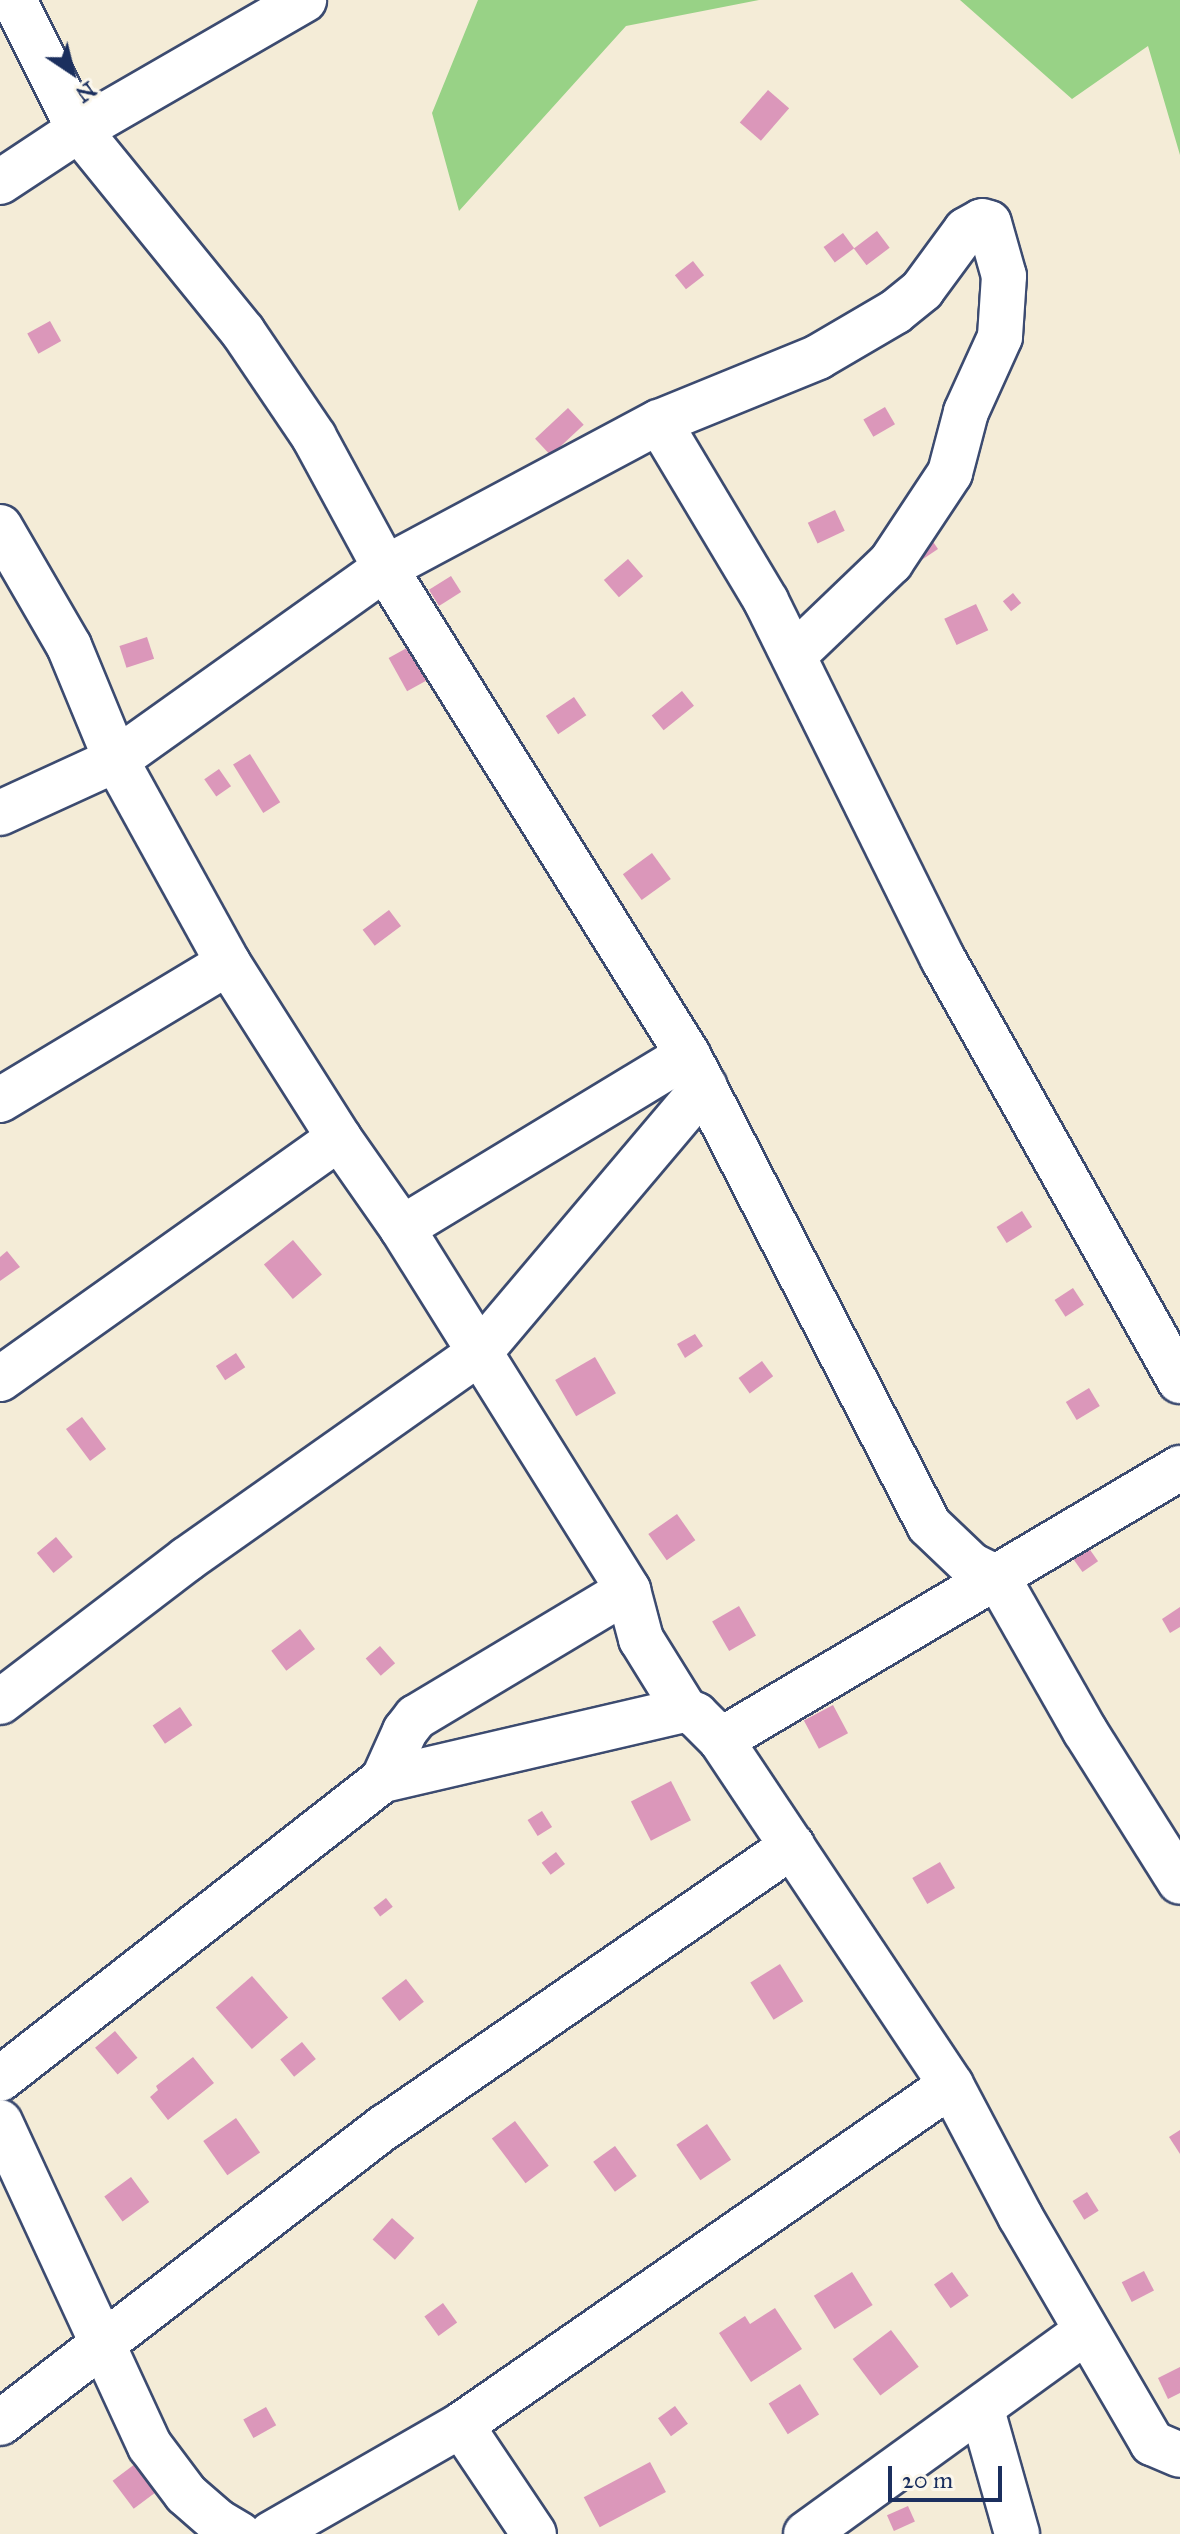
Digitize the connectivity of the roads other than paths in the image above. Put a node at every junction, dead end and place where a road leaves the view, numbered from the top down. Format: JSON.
{"nodes":[{"id":1,"x":14,"y":0,"type":"edge"},
{"id":2,"x":295,"y":2,"type":"edge"},
{"id":3,"x":79,"y":130,"type":"junction"},
{"id":4,"x":0,"y":182,"type":"edge"},
{"id":5,"x":659,"y":422,"type":"junction"},
{"id":6,"x":1,"y":531,"type":"edge"},
{"id":7,"x":385,"y":568,"type":"junction"},
{"id":8,"x":795,"y":654,"type":"junction"},
{"id":9,"x":116,"y":760,"type":"junction"},
{"id":10,"x":0,"y":813,"type":"edge"},
{"id":11,"x":228,"y":963,"type":"junction"},
{"id":12,"x":697,"y":1070,"type":"junction"},
{"id":13,"x":0,"y":1100,"type":"edge"},
{"id":14,"x":339,"y":1138,"type":"junction"},
{"id":15,"x":402,"y":1228,"type":"junction"},
{"id":16,"x":480,"y":1352,"type":"junction"},
{"id":17,"x":0,"y":1379,"type":"edge"},
{"id":18,"x":1180,"y":1381,"type":"edge"},
{"id":19,"x":1180,"y":1468,"type":"edge"},
{"id":20,"x":998,"y":1578,"type":"junction"},
{"id":21,"x":628,"y":1590,"type":"junction"},
{"id":22,"x":0,"y":1702,"type":"edge"},
{"id":23,"x":685,"y":1710,"type":"junction"},
{"id":24,"x":721,"y":1740,"type":"junction"},
{"id":25,"x":383,"y":1780,"type":"junction"},
{"id":26,"x":792,"y":1846,"type":"junction"},
{"id":27,"x":1180,"y":1882,"type":"edge"},
{"id":28,"x":0,"y":2079,"type":"edge"},
{"id":29,"x":951,"y":2085,"type":"junction"},
{"id":30,"x":0,"y":2122,"type":"edge"},
{"id":31,"x":1085,"y":2332,"type":"junction"},
{"id":32,"x":103,"y":2343,"type":"junction"},
{"id":33,"x":982,"y":2410,"type":"junction"},
{"id":34,"x":0,"y":2423,"type":"edge"},
{"id":35,"x":461,"y":2425,"type":"junction"},
{"id":36,"x":1180,"y":2455,"type":"edge"},
{"id":37,"x":239,"y":2534,"type":"edge"},
{"id":38,"x":271,"y":2534,"type":"edge"},
{"id":39,"x":534,"y":2534,"type":"edge"},
{"id":40,"x":806,"y":2534,"type":"edge"},
{"id":41,"x":1017,"y":2534,"type":"edge"}],
"edges":[{"from":1,"to":3,"type":"street"},
{"from":2,"to":3,"type":"street"},
{"from":3,"to":4,"type":"street"},
{"from":3,"to":7,"type":"street"},
{"from":5,"to":7,"type":"street"},
{"from":5,"to":8,"type":"street"},
{"from":5,"to":8,"type":"street"},
{"from":6,"to":9,"type":"street"},
{"from":7,"to":9,"type":"street"},
{"from":7,"to":12,"type":"street"},
{"from":8,"to":18,"type":"street"},
{"from":9,"to":10,"type":"street"},
{"from":9,"to":11,"type":"street"},
{"from":11,"to":13,"type":"street"},
{"from":11,"to":14,"type":"street"},
{"from":12,"to":15,"type":"street"},
{"from":12,"to":16,"type":"street"},
{"from":12,"to":20,"type":"street"},
{"from":14,"to":15,"type":"street"},
{"from":14,"to":17,"type":"street"},
{"from":15,"to":16,"type":"street"},
{"from":16,"to":21,"type":"street"},
{"from":16,"to":22,"type":"street"},
{"from":19,"to":20,"type":"street"},
{"from":20,"to":24,"type":"street"},
{"from":20,"to":27,"type":"street"},
{"from":21,"to":23,"type":"street"},
{"from":21,"to":25,"type":"street"},
{"from":23,"to":24,"type":"street"},
{"from":23,"to":25,"type":"street"},
{"from":24,"to":26,"type":"street"},
{"from":25,"to":28,"type":"street"},
{"from":26,"to":29,"type":"street"},
{"from":26,"to":32,"type":"street"},
{"from":29,"to":31,"type":"street"},
{"from":29,"to":35,"type":"street"},
{"from":30,"to":32,"type":"street"},
{"from":31,"to":33,"type":"street"},
{"from":31,"to":36,"type":"street"},
{"from":32,"to":34,"type":"street"},
{"from":32,"to":37,"type":"street"},
{"from":33,"to":40,"type":"street"},
{"from":33,"to":41,"type":"street"},
{"from":35,"to":38,"type":"street"},
{"from":35,"to":39,"type":"street"}]}
